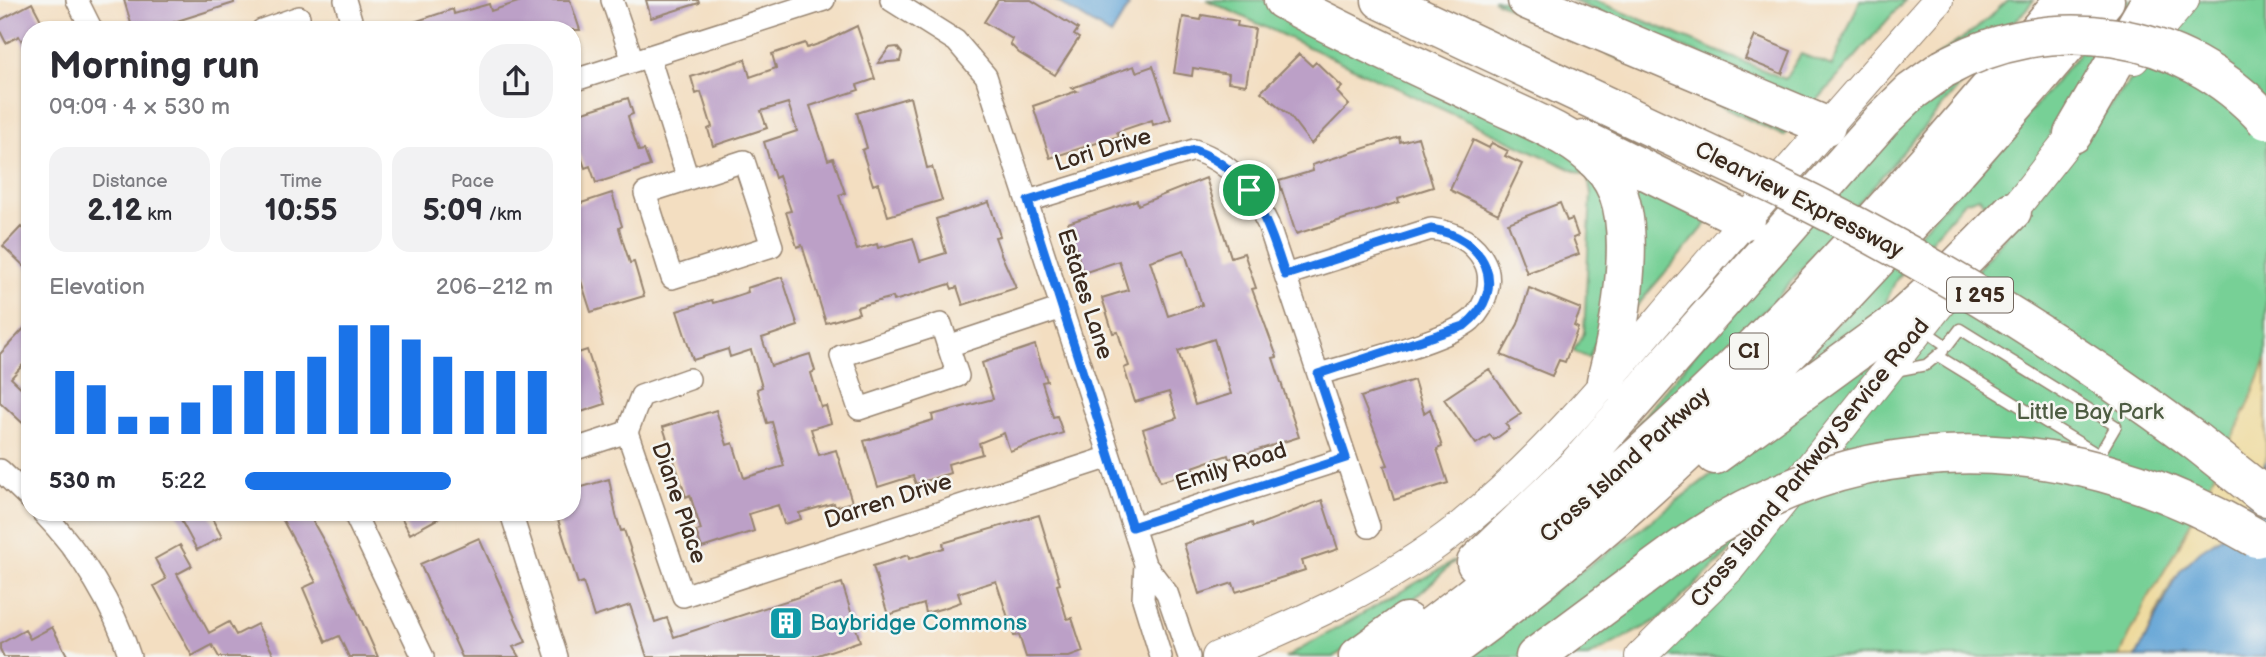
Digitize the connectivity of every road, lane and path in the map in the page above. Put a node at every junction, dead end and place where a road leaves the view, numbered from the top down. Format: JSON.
{"nodes":[{"id":1,"x":78,"y":0,"type":"edge"},
{"id":2,"x":345,"y":0,"type":"edge"},
{"id":3,"x":612,"y":0,"type":"edge"},
{"id":4,"x":824,"y":0,"type":"edge"},
{"id":5,"x":891,"y":0,"type":"edge"},
{"id":6,"x":1283,"y":0,"type":"edge"},
{"id":7,"x":1381,"y":0,"type":"edge"},
{"id":8,"x":1437,"y":0,"type":"edge"},
{"id":9,"x":1527,"y":0,"type":"edge"},
{"id":10,"x":1938,"y":0,"type":"edge"},
{"id":11,"x":2064,"y":0,"type":"edge"},
{"id":12,"x":2105,"y":0,"type":"edge"},
{"id":13,"x":2151,"y":0,"type":"edge"},
{"id":14,"x":2184,"y":0,"type":"edge"},
{"id":15,"x":299,"y":17,"type":"dead end"},
{"id":16,"x":88,"y":21,"type":"edge"},
{"id":17,"x":288,"y":21,"type":"edge"},
{"id":18,"x":351,"y":21,"type":"edge"},
{"id":19,"x":641,"y":59,"type":"junction"},
{"id":20,"x":581,"y":77,"type":"edge"},
{"id":21,"x":2266,"y":120,"type":"edge"},
{"id":22,"x":1533,"y":121,"type":"junction"},
{"id":23,"x":1826,"y":126,"type":"junction"},
{"id":24,"x":2073,"y":134,"type":"junction"},
{"id":25,"x":1760,"y":164,"type":"junction"},
{"id":26,"x":688,"y":179,"type":"junction"},
{"id":27,"x":1028,"y":201,"type":"junction"},
{"id":28,"x":2012,"y":211,"type":"junction"},
{"id":29,"x":1746,"y":219,"type":"junction"},
{"id":30,"x":1285,"y":275,"type":"junction"},
{"id":31,"x":1062,"y":308,"type":"junction"},
{"id":32,"x":1921,"y":327,"type":"junction"},
{"id":33,"x":948,"y":346,"type":"junction"},
{"id":34,"x":1947,"y":346,"type":"junction"},
{"id":35,"x":1938,"y":356,"type":"junction"},
{"id":36,"x":1885,"y":373,"type":"junction"},
{"id":37,"x":1318,"y":374,"type":"junction"},
{"id":38,"x":690,"y":379,"type":"dead end"},
{"id":39,"x":1606,"y":382,"type":"junction"},
{"id":40,"x":2202,"y":430,"type":"junction"},
{"id":41,"x":628,"y":432,"type":"junction"},
{"id":42,"x":581,"y":447,"type":"edge"},
{"id":43,"x":1110,"y":457,"type":"junction"},
{"id":44,"x":1346,"y":458,"type":"junction"},
{"id":45,"x":2266,"y":465,"type":"edge"},
{"id":46,"x":0,"y":470,"type":"edge"},
{"id":47,"x":21,"y":490,"type":"edge"},
{"id":48,"x":2266,"y":497,"type":"edge"},
{"id":49,"x":51,"y":521,"type":"edge"},
{"id":50,"x":358,"y":521,"type":"edge"},
{"id":51,"x":514,"y":521,"type":"edge"},
{"id":52,"x":1132,"y":527,"type":"junction"},
{"id":53,"x":1369,"y":527,"type":"dead end"},
{"id":54,"x":2266,"y":544,"type":"edge"},
{"id":55,"x":1145,"y":564,"type":"junction"},
{"id":56,"x":1535,"y":586,"type":"junction"},
{"id":57,"x":683,"y":596,"type":"joint"},
{"id":58,"x":130,"y":657,"type":"edge"},
{"id":59,"x":423,"y":657,"type":"edge"},
{"id":60,"x":557,"y":657,"type":"edge"},
{"id":61,"x":1161,"y":657,"type":"edge"},
{"id":62,"x":1189,"y":657,"type":"edge"},
{"id":63,"x":1217,"y":657,"type":"edge"},
{"id":64,"x":1358,"y":657,"type":"edge"},
{"id":65,"x":1390,"y":657,"type":"edge"},
{"id":66,"x":1440,"y":657,"type":"edge"},
{"id":67,"x":1535,"y":657,"type":"edge"},
{"id":68,"x":1640,"y":657,"type":"edge"}],
"edges":[{"from":1,"to":16,"type":"street"},
{"from":2,"to":18,"type":"street"},
{"from":3,"to":19,"type":"street"},
{"from":4,"to":19,"type":"street"},
{"from":5,"to":27,"type":"street","name":"Estates Lane"},
{"from":6,"to":22,"type":"highway"},
{"from":7,"to":25,"type":"highway","name":"Clearview Expressway","number":"I 295"},
{"from":8,"to":25,"type":"highway","name":"Clearview Expressway","number":"I 295"},
{"from":9,"to":23,"type":"highway"},
{"from":10,"to":23,"type":"street"},
{"from":11,"to":65,"type":"highway","name":"Cross Island Parkway","number":"CI"},
{"from":12,"to":56,"type":"highway","name":"Cross Island Parkway","number":"CI"},
{"from":13,"to":24,"type":"highway"},
{"from":14,"to":24,"type":"street","name":"Cross Island Parkway Service Road"},
{"from":15,"to":17,"type":"street"},
{"from":19,"to":20,"type":"street"},
{"from":19,"to":26,"type":"street"},
{"from":21,"to":64,"type":"highway","bridge":true},
{"from":22,"to":29,"type":"highway"},
{"from":22,"to":39,"type":"highway"},
{"from":23,"to":29,"type":"street"},
{"from":24,"to":28,"type":"street","name":"Cross Island Parkway Service Road"},
{"from":25,"to":40,"type":"highway","name":"Clearview Expressway","number":"I 295","bridge":true},
{"from":26,"to":26,"type":"street"},
{"from":27,"to":30,"type":"street","name":"Lori Drive"},
{"from":27,"to":31,"type":"street","name":"Estates Lane"},
{"from":28,"to":32,"type":"street","name":"Cross Island Parkway Service Road"},
{"from":28,"to":56,"type":"highway"},
{"from":29,"to":39,"type":"street"},
{"from":30,"to":37,"type":"street"},
{"from":30,"to":37,"type":"street"},
{"from":31,"to":33,"type":"street"},
{"from":31,"to":43,"type":"street","name":"Estates Lane"},
{"from":32,"to":34,"type":"lane"},
{"from":32,"to":36,"type":"street","name":"Cross Island Parkway Service Road"},
{"from":33,"to":33,"type":"street"},
{"from":34,"to":35,"type":"lane"},
{"from":34,"to":35,"type":"lane"},
{"from":35,"to":36,"type":"lane"},
{"from":36,"to":68,"type":"street","name":"Cross Island Parkway Service Road"},
{"from":37,"to":44,"type":"street"},
{"from":38,"to":41,"type":"street","name":"Diane Place"},
{"from":39,"to":63,"type":"street"},
{"from":40,"to":45,"type":"highway","number":"I 295"},
{"from":40,"to":48,"type":"highway","number":"I 295"},
{"from":41,"to":42,"type":"street"},
{"from":41,"to":57,"type":"street","name":"Diane Place"},
{"from":43,"to":52,"type":"street","name":"Estates Lane"},
{"from":43,"to":57,"type":"street","name":"Darren Drive"},
{"from":44,"to":52,"type":"street","name":"Emily Road"},
{"from":44,"to":53,"type":"street"},
{"from":46,"to":47,"type":"street"},
{"from":49,"to":58,"type":"street"},
{"from":50,"to":59,"type":"street"},
{"from":51,"to":60,"type":"street"},
{"from":52,"to":55,"type":"street","name":"Estates Lane"},
{"from":54,"to":67,"type":"highway","bridge":true},
{"from":55,"to":61,"type":"street","name":"Estates Lane"},
{"from":55,"to":62,"type":"street","name":"Estates Lane"},
{"from":56,"to":66,"type":"highway","name":"Cross Island Parkway","number":"CI"}]}
